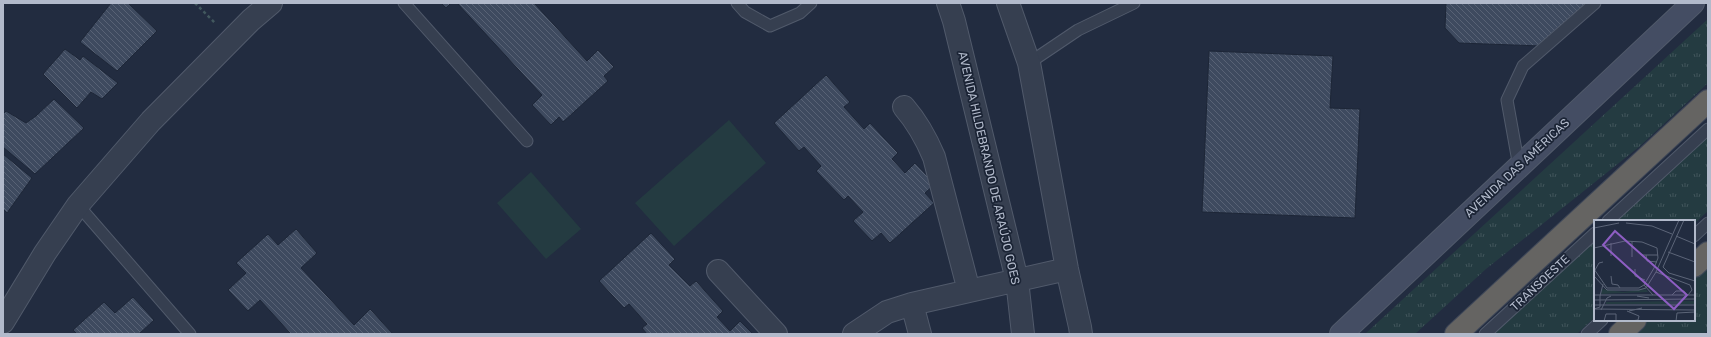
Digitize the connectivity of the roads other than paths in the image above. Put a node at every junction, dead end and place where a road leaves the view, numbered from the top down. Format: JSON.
{"nodes":[{"id":1,"x":271,"y":3,"type":"edge"},
{"id":2,"x":404,"y":3,"type":"edge"},
{"id":3,"x":737,"y":3,"type":"edge"},
{"id":4,"x":811,"y":3,"type":"edge"},
{"id":5,"x":948,"y":3,"type":"edge"},
{"id":6,"x":1008,"y":3,"type":"edge"},
{"id":7,"x":1134,"y":3,"type":"edge"},
{"id":8,"x":1595,"y":3,"type":"edge"},
{"id":9,"x":1693,"y":3,"type":"edge"},
{"id":10,"x":1029,"y":63,"type":"junction"},
{"id":11,"x":1708,"y":101,"type":"edge"},
{"id":12,"x":904,"y":107,"type":"dead end"},
{"id":13,"x":1708,"y":129,"type":"edge"},
{"id":14,"x":527,"y":141,"type":"dead end"},
{"id":15,"x":1519,"y":167,"type":"junction"},
{"id":16,"x":78,"y":205,"type":"junction"},
{"id":17,"x":1609,"y":220,"type":"edge"},
{"id":18,"x":1708,"y":224,"type":"edge"},
{"id":19,"x":1594,"y":234,"type":"edge"},
{"id":20,"x":1695,"y":235,"type":"edge"},
{"id":21,"x":1708,"y":253,"type":"edge"},
{"id":22,"x":1695,"y":265,"type":"edge"},
{"id":23,"x":1067,"y":270,"type":"junction"},
{"id":24,"x":718,"y":271,"type":"dead end"},
{"id":25,"x":1017,"y":280,"type":"junction"},
{"id":26,"x":969,"y":291,"type":"junction"},
{"id":27,"x":912,"y":304,"type":"junction"},
{"id":28,"x":1601,"y":321,"type":"edge"},
{"id":29,"x":1635,"y":321,"type":"edge"},
{"id":30,"x":3,"y":322,"type":"edge"},
{"id":31,"x":190,"y":334,"type":"edge"},
{"id":32,"x":776,"y":334,"type":"edge"},
{"id":33,"x":854,"y":334,"type":"edge"},
{"id":34,"x":920,"y":334,"type":"edge"},
{"id":35,"x":1023,"y":334,"type":"edge"},
{"id":36,"x":1080,"y":334,"type":"edge"},
{"id":37,"x":1341,"y":334,"type":"edge"},
{"id":38,"x":1456,"y":334,"type":"edge"},
{"id":39,"x":1485,"y":334,"type":"edge"},
{"id":40,"x":1587,"y":334,"type":"edge"},
{"id":41,"x":1620,"y":334,"type":"edge"}],
"edges":[{"from":1,"to":16,"type":"street"},
{"from":2,"to":14,"type":"lane"},
{"from":3,"to":4,"type":"lane"},
{"from":5,"to":25,"type":"street","name":"AVENIDA HILDEBRANDO DE ARAÚJO GOES"},
{"from":6,"to":10,"type":"street"},
{"from":7,"to":10,"type":"lane"},
{"from":8,"to":15,"type":"lane"},
{"from":9,"to":15,"type":"main road","name":"AVENIDA DAS AMÉRICAS"},
{"from":10,"to":23,"type":"street"},
{"from":11,"to":38,"type":"highway"},
{"from":12,"to":26,"type":"street"},
{"from":13,"to":17,"type":"lane"},
{"from":15,"to":37,"type":"main road","name":"AVENIDA DAS AMÉRICAS"},
{"from":16,"to":30,"type":"street"},
{"from":16,"to":31,"type":"lane"},
{"from":18,"to":20,"type":"lane"},
{"from":19,"to":39,"type":"lane","name":"TRANSOESTE"},
{"from":21,"to":22,"type":"highway"},
{"from":23,"to":25,"type":"street"},
{"from":23,"to":36,"type":"street"},
{"from":24,"to":32,"type":"street"},
{"from":25,"to":26,"type":"street"},
{"from":25,"to":35,"type":"street","name":"AVENIDA HILDEBRANDO DE ARAÚJO GOES"},
{"from":26,"to":27,"type":"street"},
{"from":27,"to":33,"type":"street"},
{"from":27,"to":34,"type":"street"},
{"from":28,"to":40,"type":"lane"},
{"from":29,"to":41,"type":"highway"}]}
